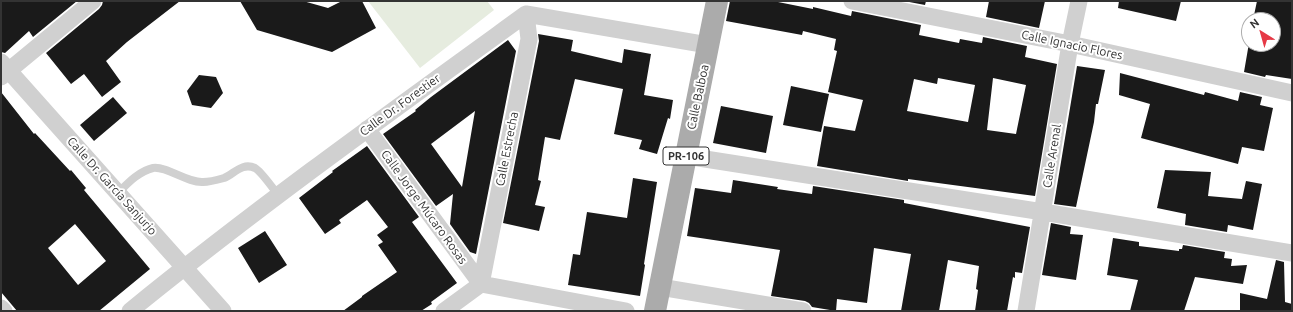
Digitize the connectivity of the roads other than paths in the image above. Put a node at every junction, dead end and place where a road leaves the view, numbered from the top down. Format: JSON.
{"nodes":[{"id":1,"x":93,"y":1,"type":"edge"},
{"id":2,"x":717,"y":1,"type":"edge"},
{"id":3,"x":852,"y":1,"type":"edge"},
{"id":4,"x":1078,"y":1,"type":"edge"},
{"id":5,"x":526,"y":14,"type":"junction"},
{"id":6,"x":1070,"y":44,"type":"junction"},
{"id":7,"x":708,"y":45,"type":"junction"},
{"id":8,"x":4,"y":70,"type":"edge"},
{"id":9,"x":1292,"y":93,"type":"edge"},
{"id":10,"x":367,"y":129,"type":"junction"},
{"id":11,"x":686,"y":156,"type":"junction"},
{"id":12,"x":118,"y":193,"type":"junction"},
{"id":13,"x":279,"y":196,"type":"junction"},
{"id":14,"x":1043,"y":212,"type":"junction"},
{"id":15,"x":1292,"y":253,"type":"edge"},
{"id":16,"x":184,"y":268,"type":"junction"},
{"id":17,"x":481,"y":284,"type":"junction"},
{"id":18,"x":660,"y":287,"type":"junction"},
{"id":19,"x":1,"y":308,"type":"edge"},
{"id":20,"x":4,"y":311,"type":"edge"},
{"id":21,"x":130,"y":311,"type":"edge"},
{"id":22,"x":222,"y":311,"type":"edge"},
{"id":23,"x":444,"y":311,"type":"edge"},
{"id":24,"x":626,"y":311,"type":"edge"},
{"id":25,"x":655,"y":311,"type":"edge"},
{"id":26,"x":803,"y":311,"type":"edge"},
{"id":27,"x":1026,"y":311,"type":"edge"}],
"edges":[{"from":1,"to":8,"type":"street"},
{"from":2,"to":7,"type":"main road","name":"Calle Balboa","number":"PR-106"},
{"from":3,"to":6,"type":"street","name":"Calle Ignacio Flores"},
{"from":4,"to":6,"type":"street","name":"Calle Arenal"},
{"from":5,"to":7,"type":"street"},
{"from":5,"to":10,"type":"street","name":"Calle Dr. Forestier"},
{"from":5,"to":17,"type":"street","name":"Calle Estrecha"},
{"from":6,"to":9,"type":"street","name":"Calle Ignacio Flores"},
{"from":6,"to":14,"type":"street","name":"Calle Arenal"},
{"from":7,"to":11,"type":"main road","name":"Calle Balboa","number":"PR-106"},
{"from":8,"to":12,"type":"street","name":"Calle Dr. García Sanjurjo"},
{"from":10,"to":13,"type":"street","name":"Calle Dr. Forestier"},
{"from":10,"to":17,"type":"street","name":"Calle Jorge Múcaro Rosas"},
{"from":11,"to":14,"type":"street"},
{"from":11,"to":18,"type":"main road","name":"Calle Balboa","number":"PR-106"},
{"from":12,"to":13,"type":"lane"},
{"from":12,"to":16,"type":"street","name":"Calle Dr. García Sanjurjo"},
{"from":13,"to":16,"type":"street","name":"Calle Dr. Forestier"},
{"from":14,"to":15,"type":"street"},
{"from":14,"to":27,"type":"street","name":"Calle Arenal"},
{"from":16,"to":21,"type":"street","name":"Calle Dr. Forestier"},
{"from":16,"to":22,"type":"street","name":"Calle Dr. García Sanjurjo"},
{"from":17,"to":23,"type":"street"},
{"from":17,"to":24,"type":"street"},
{"from":18,"to":25,"type":"main road","name":"Calle Balboa","number":"PR-106"},
{"from":18,"to":26,"type":"street"},
{"from":19,"to":20,"type":"street"}]}
